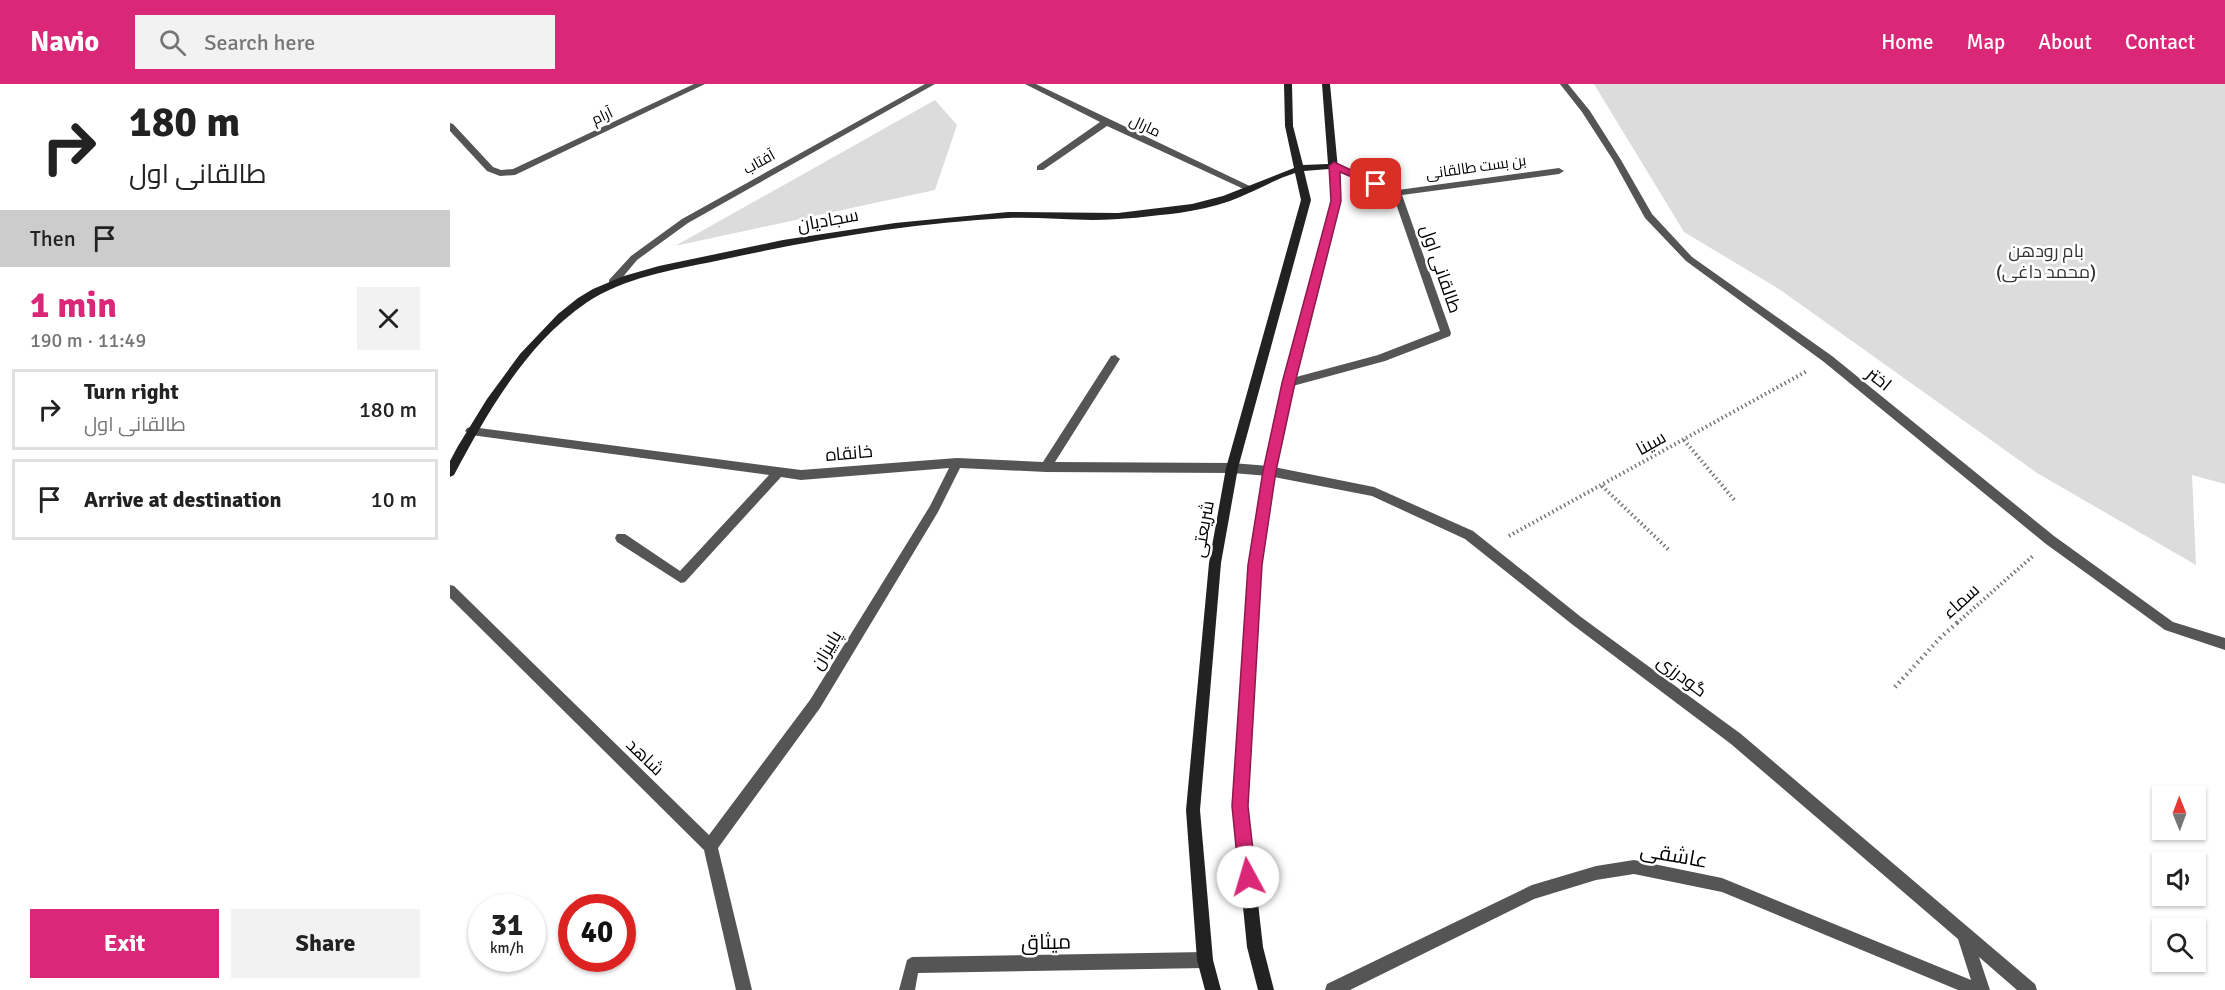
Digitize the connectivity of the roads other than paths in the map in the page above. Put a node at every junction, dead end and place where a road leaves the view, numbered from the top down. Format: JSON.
{"nodes":[{"id":1,"x":701,"y":84,"type":"edge"},
{"id":2,"x":931,"y":84,"type":"edge"},
{"id":3,"x":1029,"y":84,"type":"edge"},
{"id":4,"x":1288,"y":84,"type":"edge"},
{"id":5,"x":1326,"y":84,"type":"edge"},
{"id":6,"x":1564,"y":84,"type":"edge"},
{"id":7,"x":1106,"y":122,"type":"junction"},
{"id":8,"x":450,"y":126,"type":"edge"},
{"id":9,"x":1334,"y":166,"type":"junction"},
{"id":10,"x":1040,"y":168,"type":"dead end"},
{"id":11,"x":1299,"y":169,"type":"junction"},
{"id":12,"x":1559,"y":171,"type":"dead end"},
{"id":13,"x":1251,"y":189,"type":"junction"},
{"id":14,"x":1397,"y":193,"type":"junction"},
{"id":15,"x":613,"y":282,"type":"junction"},
{"id":16,"x":1115,"y":359,"type":"dead end"},
{"id":17,"x":1288,"y":383,"type":"junction"},
{"id":18,"x":471,"y":431,"type":"junction"},
{"id":19,"x":957,"y":463,"type":"junction"},
{"id":20,"x":1046,"y":467,"type":"junction"},
{"id":21,"x":1232,"y":468,"type":"junction"},
{"id":22,"x":1269,"y":471,"type":"junction"},
{"id":23,"x":450,"y":472,"type":"edge"},
{"id":24,"x":779,"y":472,"type":"junction"},
{"id":25,"x":621,"y":538,"type":"dead end"},
{"id":26,"x":450,"y":590,"type":"edge"},
{"id":27,"x":2225,"y":644,"type":"edge"},
{"id":28,"x":710,"y":846,"type":"junction"},
{"id":29,"x":1964,"y":933,"type":"junction"},
{"id":30,"x":1205,"y":960,"type":"junction"},
{"id":31,"x":744,"y":990,"type":"edge"},
{"id":32,"x":907,"y":990,"type":"edge"},
{"id":33,"x":1212,"y":990,"type":"edge"},
{"id":34,"x":1266,"y":990,"type":"edge"},
{"id":35,"x":1333,"y":990,"type":"edge"},
{"id":36,"x":1977,"y":990,"type":"edge"},
{"id":37,"x":1982,"y":990,"type":"edge"},
{"id":38,"x":2030,"y":990,"type":"edge"}],
"edges":[{"from":1,"to":8,"type":"street","name":"آرام"},
{"from":2,"to":15,"type":"street","name":"آفتاب"},
{"from":3,"to":7,"type":"street","name":"مارال"},
{"from":4,"to":11,"type":"street","name":"شریعتی"},
{"from":5,"to":9,"type":"street"},
{"from":6,"to":27,"type":"street","name":"اختر"},
{"from":7,"to":10,"type":"street"},
{"from":7,"to":13,"type":"street","name":"مارال"},
{"from":9,"to":11,"type":"street","name":"سجادیان"},
{"from":9,"to":14,"type":"street"},
{"from":9,"to":17,"type":"street"},
{"from":11,"to":13,"type":"street","name":"سجادیان"},
{"from":11,"to":21,"type":"street","name":"شریعتی"},
{"from":12,"to":14,"type":"street","name":"بن بست طالقانی"},
{"from":13,"to":15,"type":"street","name":"سجادیان"},
{"from":14,"to":17,"type":"street","name":"طالقانی اول"},
{"from":15,"to":18,"type":"street","name":"سجادیان"},
{"from":16,"to":20,"type":"street"},
{"from":17,"to":22,"type":"street"},
{"from":18,"to":23,"type":"street","name":"سجادیان"},
{"from":18,"to":24,"type":"street","name":"خانقاه"},
{"from":19,"to":20,"type":"street","name":"خانقاه"},
{"from":19,"to":24,"type":"street","name":"خانقاه"},
{"from":19,"to":28,"type":"street","name":"پاییزان"},
{"from":20,"to":21,"type":"street","name":"خانقاه"},
{"from":21,"to":22,"type":"street","name":"خانقاه"},
{"from":21,"to":30,"type":"street","name":"شریعتی"},
{"from":22,"to":29,"type":"street","name":"گودرزی"},
{"from":22,"to":34,"type":"street"},
{"from":24,"to":25,"type":"street"},
{"from":26,"to":28,"type":"street","name":"شاهد"},
{"from":28,"to":31,"type":"street"},
{"from":29,"to":37,"type":"street"},
{"from":29,"to":38,"type":"street","name":"گودرزی"},
{"from":30,"to":32,"type":"street","name":"میثاق"},
{"from":30,"to":33,"type":"street","name":"شریعتی"},
{"from":35,"to":36,"type":"street","name":"عاشقی"}]}
